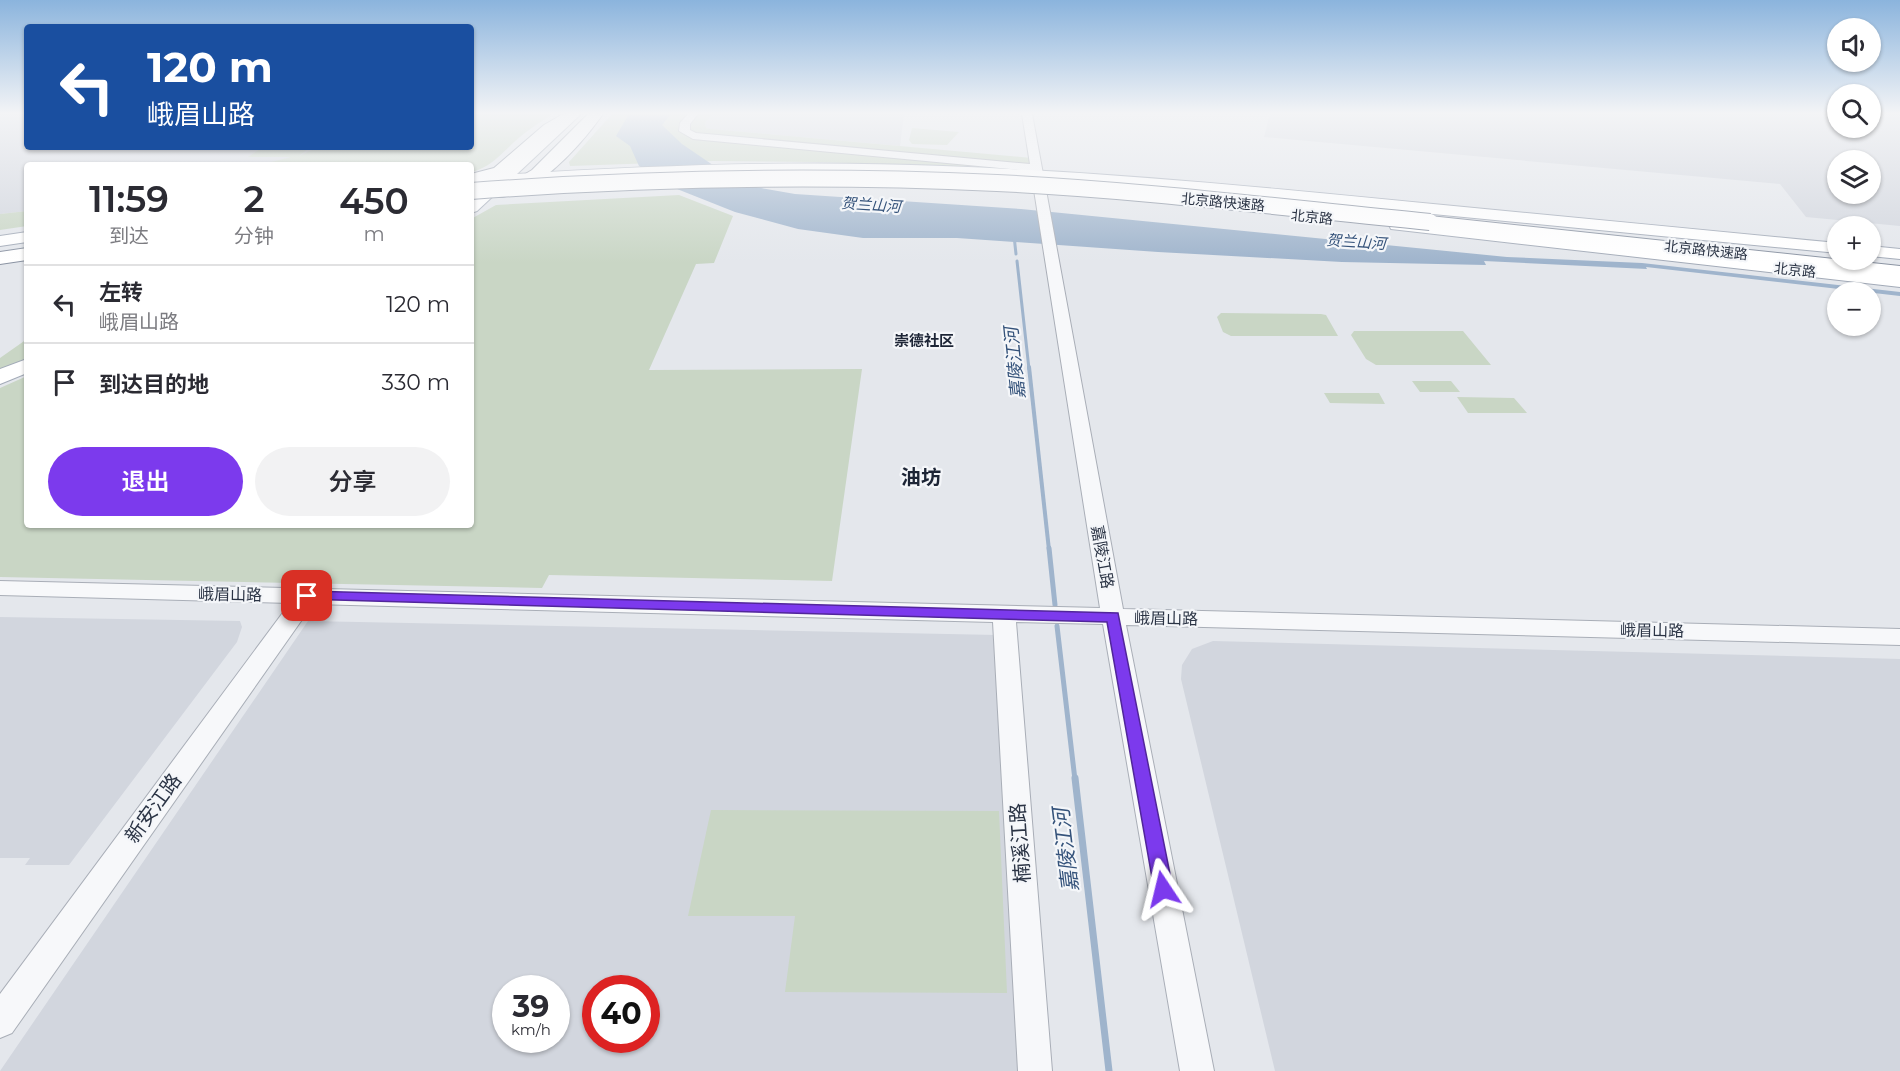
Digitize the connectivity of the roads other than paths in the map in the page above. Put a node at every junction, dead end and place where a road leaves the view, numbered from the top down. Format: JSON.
{"nodes":[{"id":1,"x":509,"y":164,"type":"edge"},
{"id":2,"x":523,"y":164,"type":"edge"},
{"id":3,"x":548,"y":164,"type":"edge"},
{"id":4,"x":556,"y":164,"type":"edge"},
{"id":5,"x":895,"y":164,"type":"edge"},
{"id":6,"x":1036,"y":164,"type":"edge"},
{"id":7,"x":604,"y":173,"type":"junction"},
{"id":8,"x":532,"y":178,"type":"junction"},
{"id":9,"x":474,"y":181,"type":"edge"},
{"id":10,"x":474,"y":182,"type":"edge"},
{"id":11,"x":474,"y":183,"type":"edge"},
{"id":12,"x":1039,"y":184,"type":"junction"},
{"id":13,"x":499,"y":188,"type":"junction"},
{"id":14,"x":474,"y":192,"type":"edge"},
{"id":15,"x":474,"y":193,"type":"edge"},
{"id":16,"x":474,"y":206,"type":"edge"},
{"id":17,"x":474,"y":210,"type":"edge"},
{"id":18,"x":1429,"y":219,"type":"junction"},
{"id":19,"x":1659,"y":231,"type":"junction"},
{"id":20,"x":24,"y":233,"type":"edge"},
{"id":21,"x":0,"y":237,"type":"edge"},
{"id":22,"x":24,"y":240,"type":"edge"},
{"id":23,"x":0,"y":243,"type":"edge"},
{"id":24,"x":1572,"y":244,"type":"junction"},
{"id":25,"x":24,"y":247,"type":"edge"},
{"id":26,"x":1827,"y":247,"type":"edge"},
{"id":27,"x":0,"y":251,"type":"edge"},
{"id":28,"x":1881,"y":252,"type":"edge"},
{"id":29,"x":24,"y":253,"type":"edge"},
{"id":30,"x":1827,"y":254,"type":"edge"},
{"id":31,"x":1827,"y":254,"type":"edge"},
{"id":32,"x":1900,"y":254,"type":"edge"},
{"id":33,"x":0,"y":257,"type":"edge"},
{"id":34,"x":1881,"y":258,"type":"edge"},
{"id":35,"x":1881,"y":261,"type":"edge"},
{"id":36,"x":1900,"y":262,"type":"edge"},
{"id":37,"x":1900,"y":273,"type":"edge"},
{"id":38,"x":1900,"y":281,"type":"edge"},
{"id":39,"x":24,"y":366,"type":"edge"},
{"id":40,"x":24,"y":372,"type":"edge"},
{"id":41,"x":0,"y":377,"type":"edge"},
{"id":42,"x":0,"y":383,"type":"edge"},
{"id":43,"x":0,"y":588,"type":"edge"},
{"id":44,"x":307,"y":596,"type":"junction"},
{"id":45,"x":1004,"y":614,"type":"junction"},
{"id":46,"x":1113,"y":617,"type":"junction"},
{"id":47,"x":1900,"y":637,"type":"edge"},
{"id":48,"x":0,"y":1021,"type":"edge"},
{"id":49,"x":1035,"y":1071,"type":"edge"},
{"id":50,"x":1197,"y":1071,"type":"edge"}],
"edges":[{"from":1,"to":9,"type":"highway"},
{"from":2,"to":13,"type":"main road"},
{"from":3,"to":8,"type":"highway"},
{"from":4,"to":7,"type":"main road"},
{"from":5,"to":12,"type":"street"},
{"from":6,"to":12,"type":"street","name":"嘉陵江路"},
{"from":7,"to":8,"type":"main road","name":"北京路"},
{"from":7,"to":12,"type":"main road","name":"北京路"},
{"from":8,"to":13,"type":"highway"},
{"from":10,"to":18,"type":"highway","name":"北京路快速路","bridge":true},
{"from":11,"to":13,"type":"main road","name":"北京路"},
{"from":12,"to":13,"type":"main road","name":"北京路","bridge":true},
{"from":12,"to":19,"type":"main road","name":"北京路"},
{"from":12,"to":24,"type":"main road","name":"北京路"},
{"from":12,"to":46,"type":"street","name":"嘉陵江路"},
{"from":13,"to":14,"type":"highway"},
{"from":13,"to":16,"type":"main road"},
{"from":13,"to":17,"type":"main road"},
{"from":15,"to":18,"type":"highway","name":"北京路快速路","bridge":true},
{"from":18,"to":30,"type":"highway","name":"北京路快速路"},
{"from":18,"to":37,"type":"highway","name":"北京路快速路"},
{"from":19,"to":26,"type":"main road","name":"北京路"},
{"from":19,"to":31,"type":"highway"},
{"from":20,"to":21,"type":"highway"},
{"from":22,"to":23,"type":"highway"},
{"from":24,"to":37,"type":"highway"},
{"from":24,"to":38,"type":"main road","name":"北京路"},
{"from":25,"to":27,"type":"highway"},
{"from":28,"to":32,"type":"main road"},
{"from":29,"to":33,"type":"highway"},
{"from":34,"to":36,"type":"highway"},
{"from":35,"to":36,"type":"highway"},
{"from":39,"to":41,"type":"main road"},
{"from":40,"to":42,"type":"main road"},
{"from":43,"to":44,"type":"street","name":"峨眉山路"},
{"from":44,"to":45,"type":"street","name":"峨眉山路"},
{"from":44,"to":48,"type":"street","name":"新安江路"},
{"from":45,"to":46,"type":"street","name":"峨眉山路"},
{"from":45,"to":49,"type":"street","name":"楠溪江路"},
{"from":46,"to":47,"type":"street","name":"峨眉山路"},
{"from":46,"to":50,"type":"street","name":"嘉陵江路"}]}
